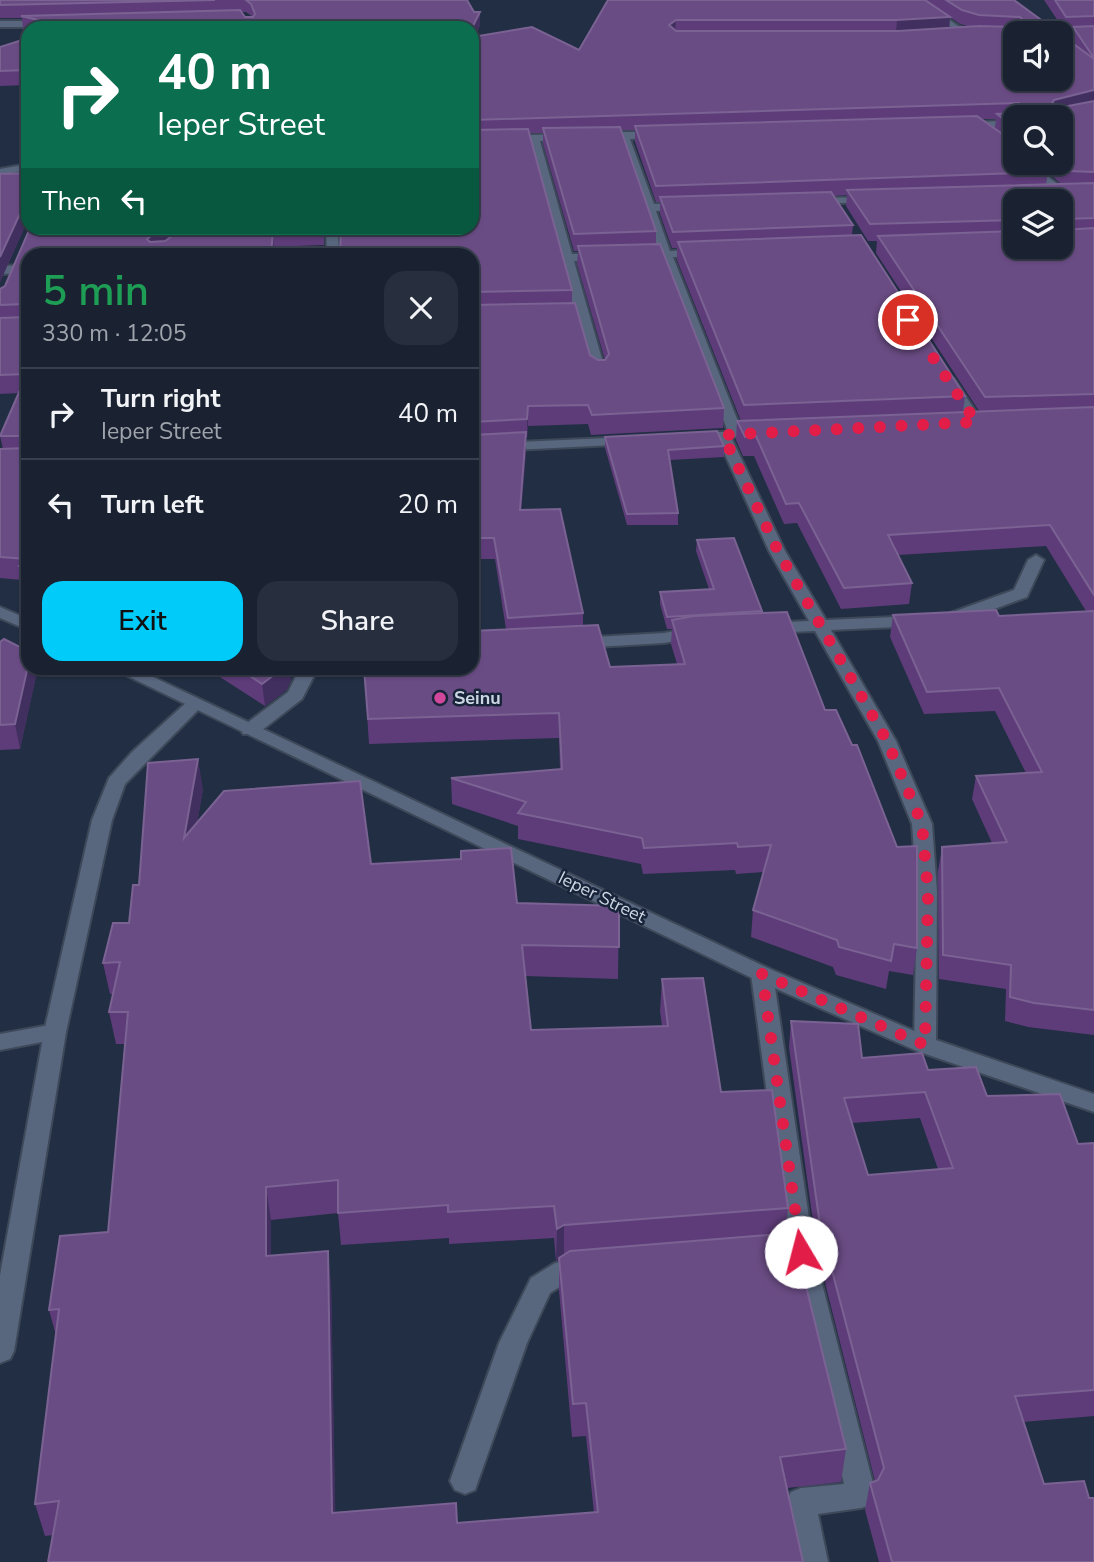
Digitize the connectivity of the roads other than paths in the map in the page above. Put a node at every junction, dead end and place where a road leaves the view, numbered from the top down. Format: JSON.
{"nodes":[{"id":1,"x":923,"y":6,"type":"edge"},
{"id":2,"x":0,"y":24,"type":"edge"},
{"id":3,"x":21,"y":24,"type":"edge"},
{"id":4,"x":977,"y":34,"type":"junction"},
{"id":5,"x":1094,"y":34,"type":"edge"},
{"id":6,"x":1003,"y":35,"type":"edge"},
{"id":7,"x":1073,"y":35,"type":"edge"},
{"id":8,"x":944,"y":36,"type":"edge"},
{"id":9,"x":1003,"y":125,"type":"edge"},
{"id":10,"x":956,"y":127,"type":"edge"},
{"id":11,"x":678,"y":134,"type":"edge"},
{"id":12,"x":624,"y":135,"type":"junction"},
{"id":13,"x":534,"y":138,"type":"junction"},
{"id":14,"x":479,"y":140,"type":"edge"},
{"id":15,"x":21,"y":168,"type":"edge"},
{"id":16,"x":0,"y":172,"type":"edge"},
{"id":17,"x":1040,"y":175,"type":"edge"},
{"id":18,"x":1057,"y":189,"type":"edge"},
{"id":19,"x":1073,"y":193,"type":"edge"},
{"id":20,"x":1094,"y":193,"type":"edge"},
{"id":21,"x":884,"y":199,"type":"edge"},
{"id":22,"x":806,"y":201,"type":"edge"},
{"id":23,"x":701,"y":206,"type":"edge"},
{"id":24,"x":650,"y":208,"type":"junction"},
{"id":25,"x":717,"y":252,"type":"edge"},
{"id":26,"x":666,"y":255,"type":"junction"},
{"id":27,"x":565,"y":258,"type":"junction"},
{"id":28,"x":21,"y":269,"type":"edge"},
{"id":29,"x":0,"y":270,"type":"edge"},
{"id":30,"x":940,"y":369,"type":"edge"},
{"id":31,"x":599,"y":373,"type":"edge"},
{"id":32,"x":976,"y":422,"type":"edge"},
{"id":33,"x":645,"y":440,"type":"edge"},
{"id":34,"x":479,"y":448,"type":"edge"},
{"id":35,"x":1037,"y":560,"type":"dead end"},
{"id":36,"x":0,"y":612,"type":"edge"},
{"id":37,"x":21,"y":622,"type":"edge"},
{"id":38,"x":820,"y":625,"type":"junction"},
{"id":39,"x":743,"y":630,"type":"edge"},
{"id":40,"x":718,"y":631,"type":"edge"},
{"id":41,"x":555,"y":645,"type":"edge"},
{"id":42,"x":133,"y":675,"type":"edge"},
{"id":43,"x":306,"y":675,"type":"edge"},
{"id":44,"x":194,"y":705,"type":"junction"},
{"id":45,"x":250,"y":730,"type":"junction"},
{"id":46,"x":762,"y":974,"type":"junction"},
{"id":47,"x":54,"y":1032,"type":"junction"},
{"id":48,"x":0,"y":1042,"type":"edge"},
{"id":49,"x":925,"y":1045,"type":"junction"},
{"id":50,"x":1094,"y":1103,"type":"edge"},
{"id":51,"x":801,"y":1252,"type":"junction"},
{"id":52,"x":773,"y":1254,"type":"edge"},
{"id":53,"x":606,"y":1268,"type":"edge"},
{"id":54,"x":0,"y":1351,"type":"edge"},
{"id":55,"x":465,"y":1481,"type":"dead end"},
{"id":56,"x":813,"y":1562,"type":"edge"}],
"edges":[{"from":1,"to":4,"type":"street"},
{"from":2,"to":3,"type":"street"},
{"from":4,"to":6,"type":"street"},
{"from":4,"to":8,"type":"street"},
{"from":5,"to":7,"type":"street"},
{"from":9,"to":10,"type":"street"},
{"from":11,"to":12,"type":"street"},
{"from":12,"to":13,"type":"street"},
{"from":12,"to":24,"type":"street"},
{"from":13,"to":14,"type":"street"},
{"from":13,"to":27,"type":"street"},
{"from":15,"to":16,"type":"street"},
{"from":17,"to":18,"type":"street"},
{"from":19,"to":20,"type":"street"},
{"from":21,"to":22,"type":"street"},
{"from":23,"to":24,"type":"street"},
{"from":24,"to":26,"type":"street"},
{"from":25,"to":26,"type":"street"},
{"from":26,"to":27,"type":"street"},
{"from":26,"to":38,"type":"street"},
{"from":27,"to":31,"type":"street"},
{"from":28,"to":29,"type":"street"},
{"from":30,"to":32,"type":"street"},
{"from":33,"to":34,"type":"street"},
{"from":35,"to":38,"type":"street"},
{"from":36,"to":37,"type":"street"},
{"from":38,"to":39,"type":"street"},
{"from":38,"to":49,"type":"street"},
{"from":40,"to":41,"type":"street"},
{"from":42,"to":44,"type":"street","name":"Ieper Street"},
{"from":43,"to":45,"type":"street"},
{"from":44,"to":45,"type":"street","name":"Ieper Street"},
{"from":44,"to":47,"type":"street"},
{"from":45,"to":46,"type":"street","name":"Ieper Street"},
{"from":46,"to":49,"type":"street","name":"Ieper Street"},
{"from":46,"to":51,"type":"street"},
{"from":47,"to":48,"type":"street"},
{"from":47,"to":54,"type":"street"},
{"from":49,"to":50,"type":"street","name":"Ieper Street"},
{"from":51,"to":52,"type":"street"},
{"from":51,"to":56,"type":"street"},
{"from":53,"to":55,"type":"street"}]}
